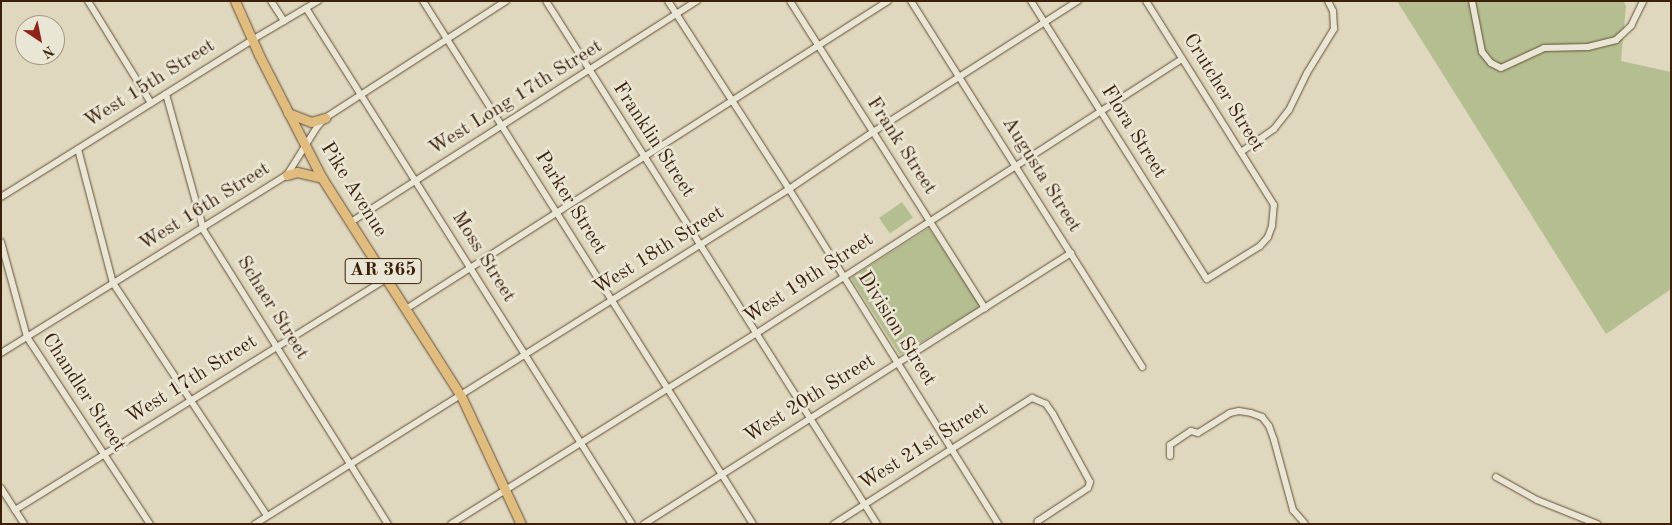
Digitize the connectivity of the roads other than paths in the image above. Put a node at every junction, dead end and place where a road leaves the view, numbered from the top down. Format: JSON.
{"nodes":[{"id":1,"x":88,"y":1,"type":"edge"},
{"id":2,"x":235,"y":1,"type":"edge"},
{"id":3,"x":271,"y":1,"type":"edge"},
{"id":4,"x":318,"y":1,"type":"edge"},
{"id":5,"x":423,"y":1,"type":"edge"},
{"id":6,"x":506,"y":1,"type":"edge"},
{"id":7,"x":546,"y":1,"type":"edge"},
{"id":8,"x":668,"y":1,"type":"edge"},
{"id":9,"x":697,"y":1,"type":"edge"},
{"id":10,"x":790,"y":1,"type":"edge"},
{"id":11,"x":888,"y":1,"type":"edge"},
{"id":12,"x":911,"y":1,"type":"edge"},
{"id":13,"x":1031,"y":1,"type":"edge"},
{"id":14,"x":1078,"y":1,"type":"edge"},
{"id":15,"x":1146,"y":1,"type":"edge"},
{"id":16,"x":1328,"y":1,"type":"edge"},
{"id":17,"x":1472,"y":1,"type":"edge"},
{"id":18,"x":1643,"y":1,"type":"edge"},
{"id":19,"x":306,"y":8,"type":"junction"},
{"id":20,"x":676,"y":15,"type":"junction"},
{"id":21,"x":284,"y":21,"type":"junction"},
{"id":22,"x":1045,"y":22,"type":"junction"},
{"id":23,"x":447,"y":39,"type":"junction"},
{"id":24,"x":252,"y":40,"type":"junction"},
{"id":25,"x":818,"y":46,"type":"junction"},
{"id":26,"x":1182,"y":59,"type":"junction"},
{"id":27,"x":590,"y":70,"type":"junction"},
{"id":28,"x":960,"y":77,"type":"junction"},
{"id":29,"x":166,"y":94,"type":"junction"},
{"id":30,"x":360,"y":94,"type":"junction"},
{"id":31,"x":732,"y":101,"type":"junction"},
{"id":32,"x":151,"y":103,"type":"junction"},
{"id":33,"x":1101,"y":111,"type":"junction"},
{"id":34,"x":288,"y":113,"type":"junction"},
{"id":35,"x":325,"y":118,"type":"junction"},
{"id":36,"x":502,"y":126,"type":"junction"},
{"id":37,"x":873,"y":132,"type":"junction"},
{"id":38,"x":305,"y":147,"type":"junction"},
{"id":39,"x":78,"y":149,"type":"junction"},
{"id":40,"x":1241,"y":152,"type":"junction"},
{"id":41,"x":645,"y":157,"type":"junction"},
{"id":42,"x":1016,"y":165,"type":"junction"},
{"id":43,"x":286,"y":175,"type":"junction"},
{"id":44,"x":322,"y":178,"type":"junction"},
{"id":45,"x":416,"y":181,"type":"junction"},
{"id":46,"x":788,"y":189,"type":"junction"},
{"id":47,"x":1,"y":197,"type":"edge"},
{"id":48,"x":1273,"y":202,"type":"joint"},
{"id":49,"x":557,"y":213,"type":"junction"},
{"id":50,"x":930,"y":220,"type":"junction"},
{"id":51,"x":352,"y":222,"type":"junction"},
{"id":52,"x":203,"y":228,"type":"junction"},
{"id":53,"x":1,"y":242,"type":"edge"},
{"id":54,"x":702,"y":244,"type":"junction"},
{"id":55,"x":1071,"y":254,"type":"junction"},
{"id":56,"x":470,"y":268,"type":"junction"},
{"id":57,"x":843,"y":276,"type":"junction"},
{"id":58,"x":387,"y":278,"type":"junction"},
{"id":59,"x":113,"y":283,"type":"junction"},
{"id":60,"x":611,"y":299,"type":"junction"},
{"id":61,"x":985,"y":308,"type":"junction"},
{"id":62,"x":406,"y":309,"type":"junction"},
{"id":63,"x":757,"y":333,"type":"junction"},
{"id":64,"x":27,"y":337,"type":"junction"},
{"id":65,"x":276,"y":347,"type":"junction"},
{"id":66,"x":1,"y":353,"type":"edge"},
{"id":67,"x":525,"y":354,"type":"junction"},
{"id":68,"x":898,"y":363,"type":"junction"},
{"id":69,"x":1142,"y":367,"type":"dead end"},
{"id":70,"x":667,"y":388,"type":"junction"},
{"id":71,"x":461,"y":396,"type":"junction"},
{"id":72,"x":191,"y":400,"type":"junction"},
{"id":73,"x":810,"y":416,"type":"junction"},
{"id":74,"x":581,"y":443,"type":"junction"},
{"id":75,"x":952,"y":449,"type":"junction"},
{"id":76,"x":104,"y":454,"type":"junction"},
{"id":77,"x":1170,"y":456,"type":"dead end"},
{"id":78,"x":351,"y":463,"type":"junction"},
{"id":79,"x":722,"y":474,"type":"junction"},
{"id":80,"x":1496,"y":477,"type":"dead end"},
{"id":81,"x":1,"y":488,"type":"edge"},
{"id":82,"x":505,"y":490,"type":"junction"},
{"id":83,"x":864,"y":504,"type":"junction"},
{"id":84,"x":16,"y":510,"type":"junction"},
{"id":85,"x":267,"y":516,"type":"junction"},
{"id":86,"x":24,"y":524,"type":"edge"},
{"id":87,"x":150,"y":524,"type":"edge"},
{"id":88,"x":255,"y":524,"type":"edge"},
{"id":89,"x":388,"y":524,"type":"edge"},
{"id":90,"x":451,"y":524,"type":"edge"},
{"id":91,"x":521,"y":524,"type":"edge"},
{"id":92,"x":632,"y":524,"type":"edge"},
{"id":93,"x":644,"y":524,"type":"edge"},
{"id":94,"x":753,"y":524,"type":"edge"},
{"id":95,"x":834,"y":524,"type":"edge"},
{"id":96,"x":877,"y":524,"type":"edge"},
{"id":97,"x":998,"y":524,"type":"edge"},
{"id":98,"x":1037,"y":524,"type":"edge"},
{"id":99,"x":1305,"y":524,"type":"edge"},
{"id":100,"x":1597,"y":524,"type":"edge"}],
"edges":[{"from":1,"to":32,"type":"street"},
{"from":2,"to":24,"type":"main road","name":"Pike Avenue","number":"AR 365"},
{"from":3,"to":21,"type":"street"},
{"from":4,"to":19,"type":"street","name":"West 15th Street"},
{"from":5,"to":23,"type":"street","name":"Parker Street"},
{"from":6,"to":23,"type":"street","name":"West 16th Street"},
{"from":7,"to":27,"type":"street","name":"Franklin Street"},
{"from":8,"to":20,"type":"street","name":"Division Street"},
{"from":9,"to":20,"type":"street","name":"West Long 17th Street"},
{"from":10,"to":25,"type":"street","name":"Frank Street"},
{"from":11,"to":25,"type":"street"},
{"from":12,"to":28,"type":"street","name":"Augusta Street"},
{"from":13,"to":22,"type":"street","name":"Flora Street"},
{"from":14,"to":22,"type":"street","name":"West 18th Street"},
{"from":15,"to":26,"type":"street","name":"Crutcher Street"},
{"from":16,"to":40,"type":"street"},
{"from":17,"to":18,"type":"street"},
{"from":19,"to":21,"type":"street","name":"West 15th Street"},
{"from":19,"to":30,"type":"street","name":"Moss Street"},
{"from":20,"to":27,"type":"street","name":"West Long 17th Street"},
{"from":20,"to":31,"type":"street","name":"Division Street"},
{"from":21,"to":24,"type":"street","name":"West 15th Street"},
{"from":22,"to":28,"type":"street","name":"West 18th Street"},
{"from":22,"to":33,"type":"street","name":"Flora Street"},
{"from":23,"to":30,"type":"street","name":"West 16th Street"},
{"from":23,"to":36,"type":"street","name":"Parker Street"},
{"from":24,"to":29,"type":"street","name":"West 15th Street"},
{"from":24,"to":34,"type":"main road","name":"Pike Avenue","number":"AR 365"},
{"from":25,"to":31,"type":"street"},
{"from":25,"to":37,"type":"street","name":"Frank Street"},
{"from":26,"to":33,"type":"street","name":"West 19th Street"},
{"from":26,"to":40,"type":"street","name":"Crutcher Street"},
{"from":27,"to":36,"type":"street","name":"West Long 17th Street"},
{"from":27,"to":41,"type":"street","name":"Franklin Street"},
{"from":28,"to":37,"type":"street","name":"West 18th Street"},
{"from":28,"to":42,"type":"street","name":"Augusta Street"},
{"from":29,"to":32,"type":"street","name":"West 15th Street"},
{"from":29,"to":52,"type":"street","name":"Schaer Street"},
{"from":30,"to":35,"type":"street","name":"West 16th Street"},
{"from":30,"to":45,"type":"street","name":"Moss Street"},
{"from":31,"to":41,"type":"street"},
{"from":31,"to":46,"type":"street","name":"Division Street"},
{"from":32,"to":39,"type":"street","name":"West 15th Street"},
{"from":33,"to":42,"type":"street","name":"West 19th Street"},
{"from":33,"to":48,"type":"street","name":"Flora Street"},
{"from":34,"to":35,"type":"main road"},
{"from":34,"to":38,"type":"main road","name":"Pike Avenue","number":"AR 365"},
{"from":35,"to":38,"type":"street","name":"West 16th Street"},
{"from":36,"to":45,"type":"street","name":"West Long 17th Street"},
{"from":36,"to":49,"type":"street","name":"Parker Street"},
{"from":37,"to":46,"type":"street","name":"West 18th Street"},
{"from":37,"to":50,"type":"street","name":"Frank Street"},
{"from":38,"to":43,"type":"street","name":"West 16th Street"},
{"from":38,"to":44,"type":"main road","name":"Pike Avenue","number":"AR 365"},
{"from":39,"to":47,"type":"street","name":"West 15th Street"},
{"from":39,"to":59,"type":"street"},
{"from":40,"to":48,"type":"street","name":"Crutcher Street"},
{"from":41,"to":49,"type":"street"},
{"from":41,"to":54,"type":"street","name":"Franklin Street"},
{"from":42,"to":50,"type":"street","name":"West 19th Street"},
{"from":42,"to":55,"type":"street","name":"Augusta Street"},
{"from":43,"to":44,"type":"main road"},
{"from":43,"to":52,"type":"street","name":"West 16th Street"},
{"from":44,"to":51,"type":"main road","name":"Pike Avenue","number":"AR 365"},
{"from":45,"to":51,"type":"street","name":"West Long 17th Street"},
{"from":45,"to":56,"type":"street","name":"Moss Street"},
{"from":46,"to":54,"type":"street","name":"West 18th Street"},
{"from":46,"to":57,"type":"street","name":"Division Street"},
{"from":49,"to":56,"type":"street"},
{"from":49,"to":60,"type":"street","name":"Parker Street"},
{"from":50,"to":57,"type":"street","name":"West 19th Street"},
{"from":50,"to":61,"type":"street","name":"Frank Street"},
{"from":51,"to":58,"type":"main road","name":"Pike Avenue","number":"AR 365"},
{"from":52,"to":59,"type":"street","name":"West 16th Street"},
{"from":52,"to":65,"type":"street","name":"Schaer Street"},
{"from":53,"to":64,"type":"street","name":"Chandler Street"},
{"from":54,"to":60,"type":"street","name":"West 18th Street"},
{"from":54,"to":63,"type":"street","name":"Franklin Street"},
{"from":55,"to":61,"type":"street","name":"West 20th Street"},
{"from":55,"to":69,"type":"street","name":"Augusta Street"},
{"from":56,"to":62,"type":"street"},
{"from":56,"to":67,"type":"street","name":"Moss Street"},
{"from":57,"to":63,"type":"street","name":"West 19th Street"},
{"from":57,"to":68,"type":"street","name":"Division Street"},
{"from":58,"to":62,"type":"main road","name":"Pike Avenue","number":"AR 365"},
{"from":58,"to":65,"type":"street","name":"West 17th Street"},
{"from":59,"to":64,"type":"street","name":"West 16th Street"},
{"from":59,"to":72,"type":"street"},
{"from":60,"to":67,"type":"street","name":"West 18th Street"},
{"from":60,"to":70,"type":"street","name":"Parker Street"},
{"from":61,"to":68,"type":"street","name":"West 20th Street"},
{"from":62,"to":71,"type":"main road","name":"Pike Avenue","number":"AR 365"},
{"from":63,"to":70,"type":"street","name":"West 19th Street"},
{"from":63,"to":73,"type":"street","name":"Franklin Street"},
{"from":64,"to":66,"type":"street","name":"West 16th Street"},
{"from":64,"to":76,"type":"street","name":"Chandler Street"},
{"from":65,"to":72,"type":"street","name":"West 17th Street"},
{"from":65,"to":78,"type":"street","name":"Schaer Street"},
{"from":67,"to":71,"type":"street","name":"West 18th Street"},
{"from":67,"to":74,"type":"street","name":"Moss Street"},
{"from":68,"to":73,"type":"street","name":"West 20th Street"},
{"from":68,"to":75,"type":"street","name":"Division Street"},
{"from":70,"to":74,"type":"street","name":"West 19th Street"},
{"from":70,"to":79,"type":"street","name":"Parker Street"},
{"from":71,"to":78,"type":"street","name":"West 18th Street"},
{"from":71,"to":82,"type":"main road","name":"Pike Avenue","number":"AR 365"},
{"from":72,"to":76,"type":"street","name":"West 17th Street"},
{"from":72,"to":85,"type":"street"},
{"from":73,"to":79,"type":"street","name":"West 20th Street"},
{"from":73,"to":83,"type":"street","name":"Franklin Street"},
{"from":74,"to":82,"type":"street","name":"West 19th Street"},
{"from":74,"to":92,"type":"street","name":"Moss Street"},
{"from":75,"to":83,"type":"street","name":"West 21st Street"},
{"from":75,"to":97,"type":"street","name":"Division Street"},
{"from":75,"to":98,"type":"street","name":"West 21st Street"},
{"from":76,"to":84,"type":"street","name":"West 17th Street"},
{"from":76,"to":87,"type":"street","name":"Chandler Street"},
{"from":77,"to":99,"type":"street"},
{"from":78,"to":85,"type":"street","name":"West 18th Street"},
{"from":78,"to":89,"type":"street","name":"Schaer Street"},
{"from":79,"to":93,"type":"street","name":"West 20th Street"},
{"from":79,"to":94,"type":"street","name":"Parker Street"},
{"from":80,"to":100,"type":"street"},
{"from":81,"to":84,"type":"street"},
{"from":82,"to":90,"type":"street","name":"West 19th Street"},
{"from":82,"to":91,"type":"main road","name":"Pike Avenue","number":"AR 365"},
{"from":83,"to":95,"type":"street","name":"West 21st Street"},
{"from":83,"to":96,"type":"street","name":"Franklin Street"},
{"from":84,"to":86,"type":"street"},
{"from":85,"to":88,"type":"street","name":"West 18th Street"}]}
